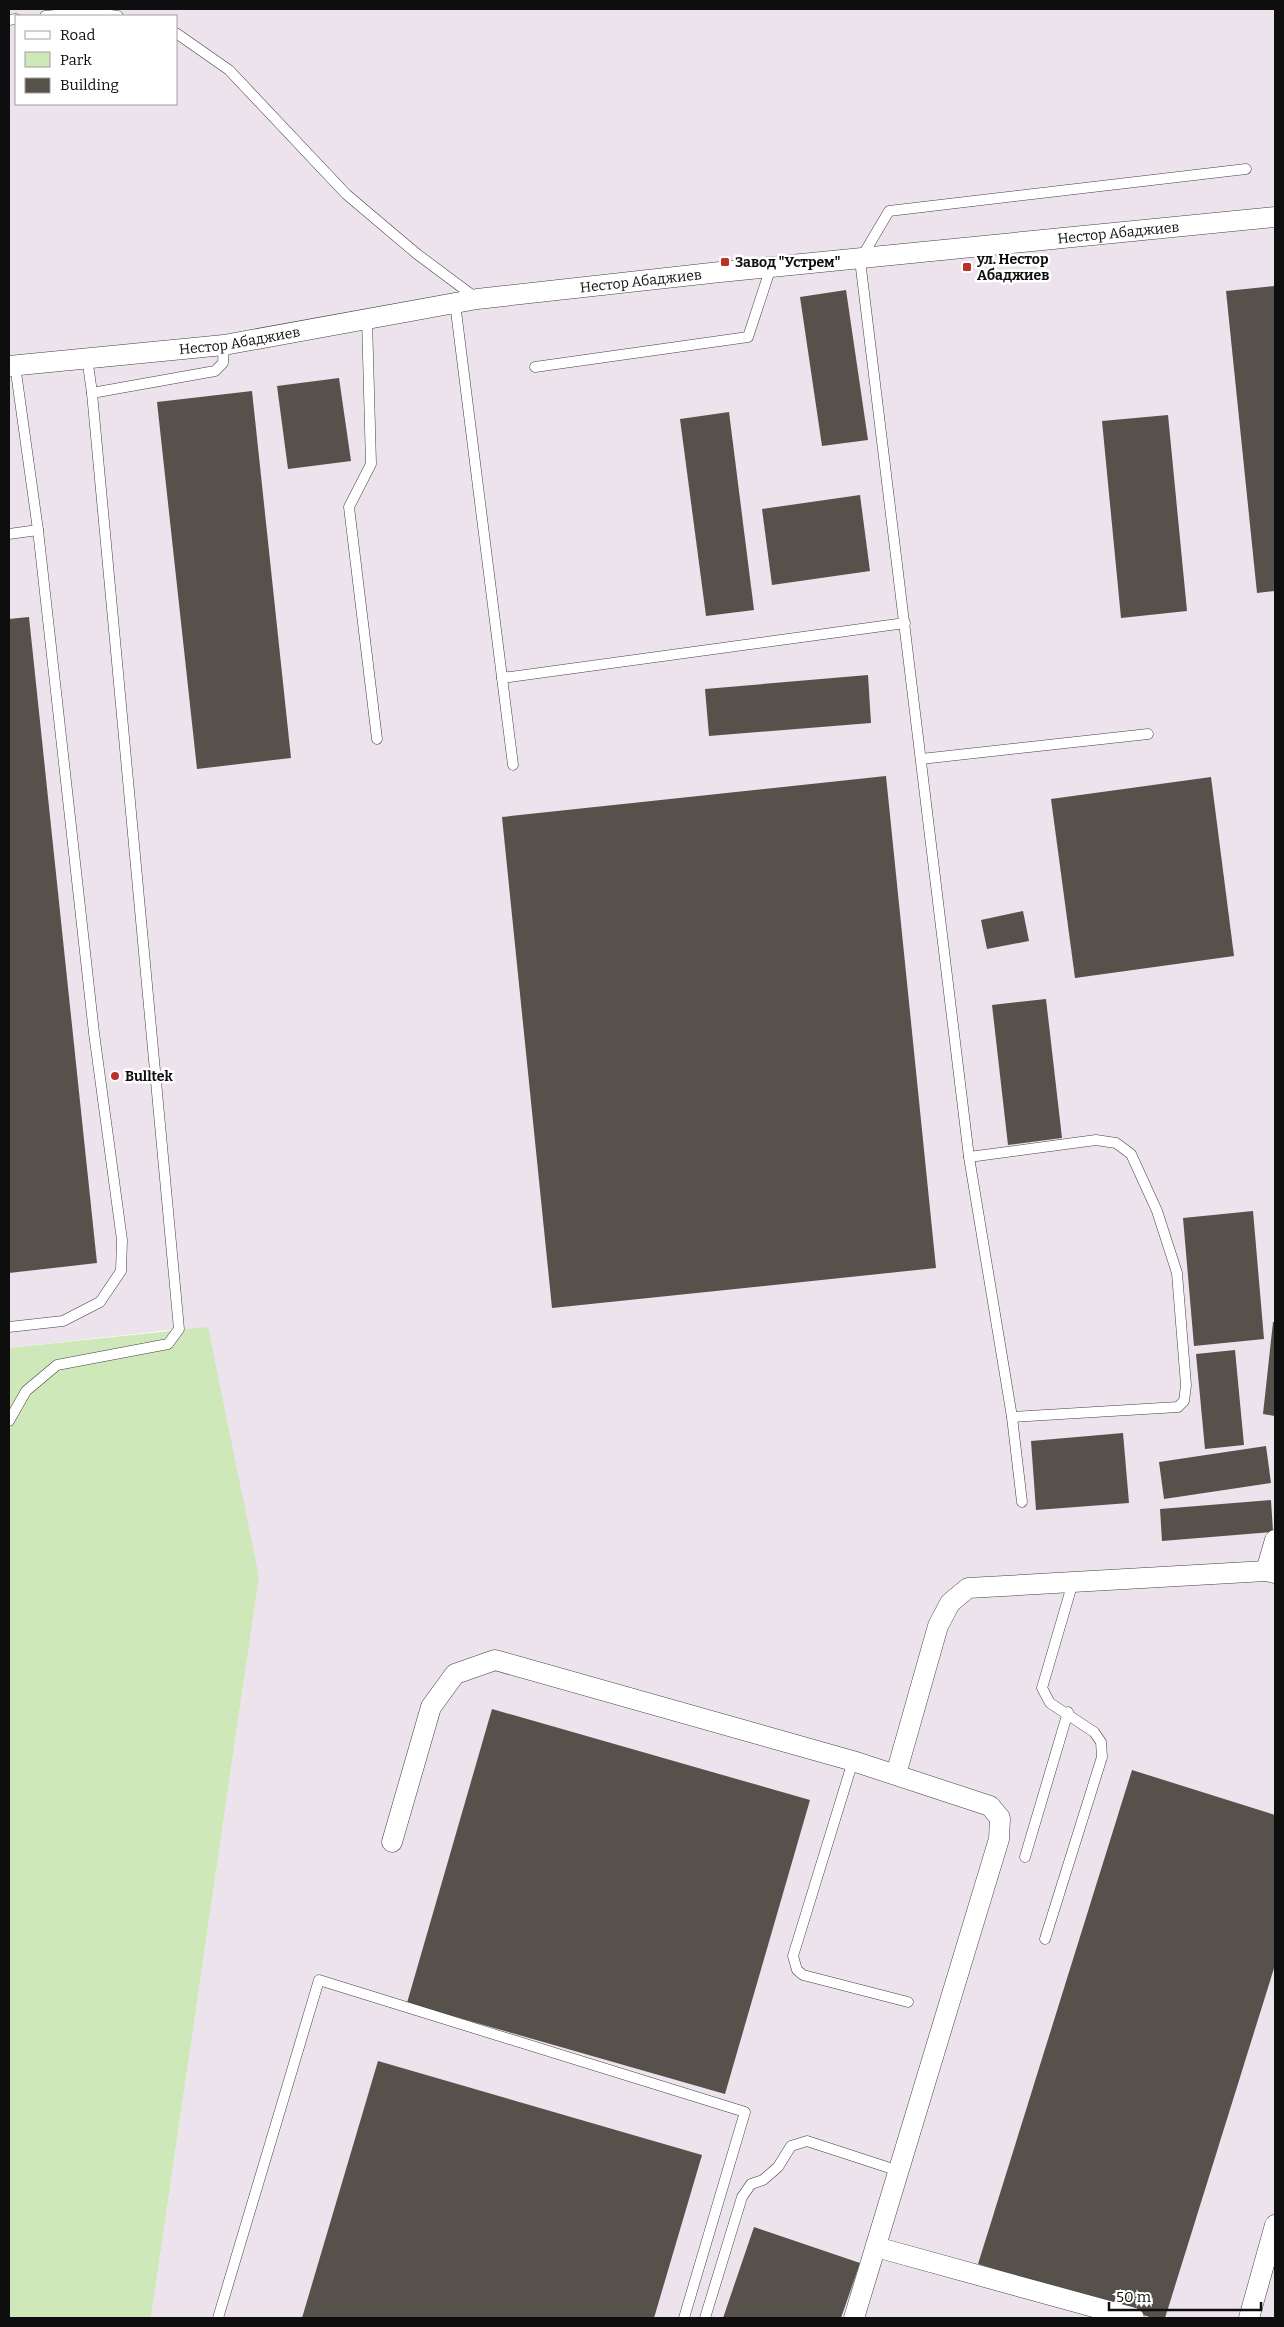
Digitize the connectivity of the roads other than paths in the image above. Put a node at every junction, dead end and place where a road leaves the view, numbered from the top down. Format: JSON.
{"nodes":[{"id":1,"x":56,"y":15,"type":"edge"},
{"id":2,"x":110,"y":15,"type":"edge"},
{"id":3,"x":178,"y":34,"type":"edge"},
{"id":4,"x":1246,"y":169,"type":"dead end"},
{"id":5,"x":1275,"y":217,"type":"edge"},
{"id":6,"x":860,"y":260,"type":"junction"},
{"id":7,"x":772,"y":267,"type":"junction"},
{"id":8,"x":477,"y":299,"type":"junction"},
{"id":9,"x":455,"y":303,"type":"junction"},
{"id":10,"x":367,"y":319,"type":"junction"},
{"id":11,"x":224,"y":345,"type":"junction"},
{"id":12,"x":87,"y":357,"type":"junction"},
{"id":13,"x":12,"y":365,"type":"edge"},
{"id":14,"x":535,"y":367,"type":"dead end"},
{"id":15,"x":92,"y":393,"type":"junction"},
{"id":16,"x":38,"y":530,"type":"junction"},
{"id":17,"x":9,"y":534,"type":"edge"},
{"id":18,"x":905,"y":624,"type":"junction"},
{"id":19,"x":502,"y":678,"type":"junction"},
{"id":20,"x":1148,"y":734,"type":"dead end"},
{"id":21,"x":377,"y":739,"type":"dead end"},
{"id":22,"x":921,"y":759,"type":"junction"},
{"id":23,"x":513,"y":765,"type":"dead end"},
{"id":24,"x":969,"y":1157,"type":"junction"},
{"id":25,"x":9,"y":1327,"type":"edge"},
{"id":26,"x":1012,"y":1417,"type":"junction"},
{"id":27,"x":9,"y":1421,"type":"edge"},
{"id":28,"x":1022,"y":1502,"type":"dead end"},
{"id":29,"x":1275,"y":1540,"type":"edge"},
{"id":30,"x":1271,"y":1572,"type":"edge"},
{"id":31,"x":1073,"y":1582,"type":"junction"},
{"id":32,"x":1068,"y":1712,"type":"junction"},
{"id":33,"x":853,"y":1761,"type":"junction"},
{"id":34,"x":896,"y":1774,"type":"junction"},
{"id":35,"x":392,"y":1842,"type":"dead end"},
{"id":36,"x":1025,"y":1857,"type":"dead end"},
{"id":37,"x":1045,"y":1939,"type":"dead end"},
{"id":38,"x":908,"y":2002,"type":"dead end"},
{"id":39,"x":899,"y":2171,"type":"junction"},
{"id":40,"x":1275,"y":2225,"type":"edge"},
{"id":41,"x":876,"y":2247,"type":"junction"},
{"id":42,"x":218,"y":2318,"type":"edge"},
{"id":43,"x":684,"y":2318,"type":"edge"},
{"id":44,"x":705,"y":2318,"type":"edge"},
{"id":45,"x":854,"y":2318,"type":"edge"},
{"id":46,"x":1134,"y":2318,"type":"edge"},
{"id":47,"x":1249,"y":2318,"type":"edge"}],
"edges":[{"from":1,"to":2,"type":"lane"},
{"from":3,"to":8,"type":"lane"},
{"from":4,"to":6,"type":"lane"},
{"from":5,"to":6,"type":"street","name":"Нестор Абаджиев"},
{"from":6,"to":7,"type":"street","name":"Нестор Абаджиев"},
{"from":6,"to":18,"type":"lane"},
{"from":7,"to":8,"type":"street","name":"Нестор Абаджиев"},
{"from":7,"to":14,"type":"lane"},
{"from":8,"to":9,"type":"street","name":"Нестор Абаджиев"},
{"from":9,"to":10,"type":"street","name":"Нестор Абаджиев"},
{"from":9,"to":19,"type":"lane"},
{"from":10,"to":11,"type":"street","name":"Нестор Абаджиев"},
{"from":10,"to":21,"type":"lane"},
{"from":11,"to":12,"type":"street","name":"Нестор Абаджиев"},
{"from":11,"to":15,"type":"lane"},
{"from":12,"to":13,"type":"street","name":"Нестор Абаджиев"},
{"from":12,"to":15,"type":"lane"},
{"from":13,"to":16,"type":"lane"},
{"from":15,"to":27,"type":"lane"},
{"from":16,"to":17,"type":"lane"},
{"from":16,"to":25,"type":"lane"},
{"from":18,"to":19,"type":"lane"},
{"from":18,"to":22,"type":"lane"},
{"from":19,"to":23,"type":"lane"},
{"from":20,"to":22,"type":"lane"},
{"from":22,"to":24,"type":"lane"},
{"from":24,"to":26,"type":"lane"},
{"from":24,"to":26,"type":"lane"},
{"from":26,"to":28,"type":"lane"},
{"from":29,"to":30,"type":"street"},
{"from":30,"to":31,"type":"street"},
{"from":31,"to":32,"type":"lane"},
{"from":31,"to":34,"type":"street"},
{"from":32,"to":36,"type":"lane"},
{"from":32,"to":37,"type":"lane"},
{"from":33,"to":34,"type":"street"},
{"from":33,"to":35,"type":"street"},
{"from":33,"to":38,"type":"lane"},
{"from":34,"to":39,"type":"street"},
{"from":39,"to":41,"type":"street"},
{"from":39,"to":44,"type":"lane"},
{"from":40,"to":47,"type":"street"},
{"from":41,"to":45,"type":"street"},
{"from":41,"to":46,"type":"street"},
{"from":42,"to":43,"type":"lane"}]}
